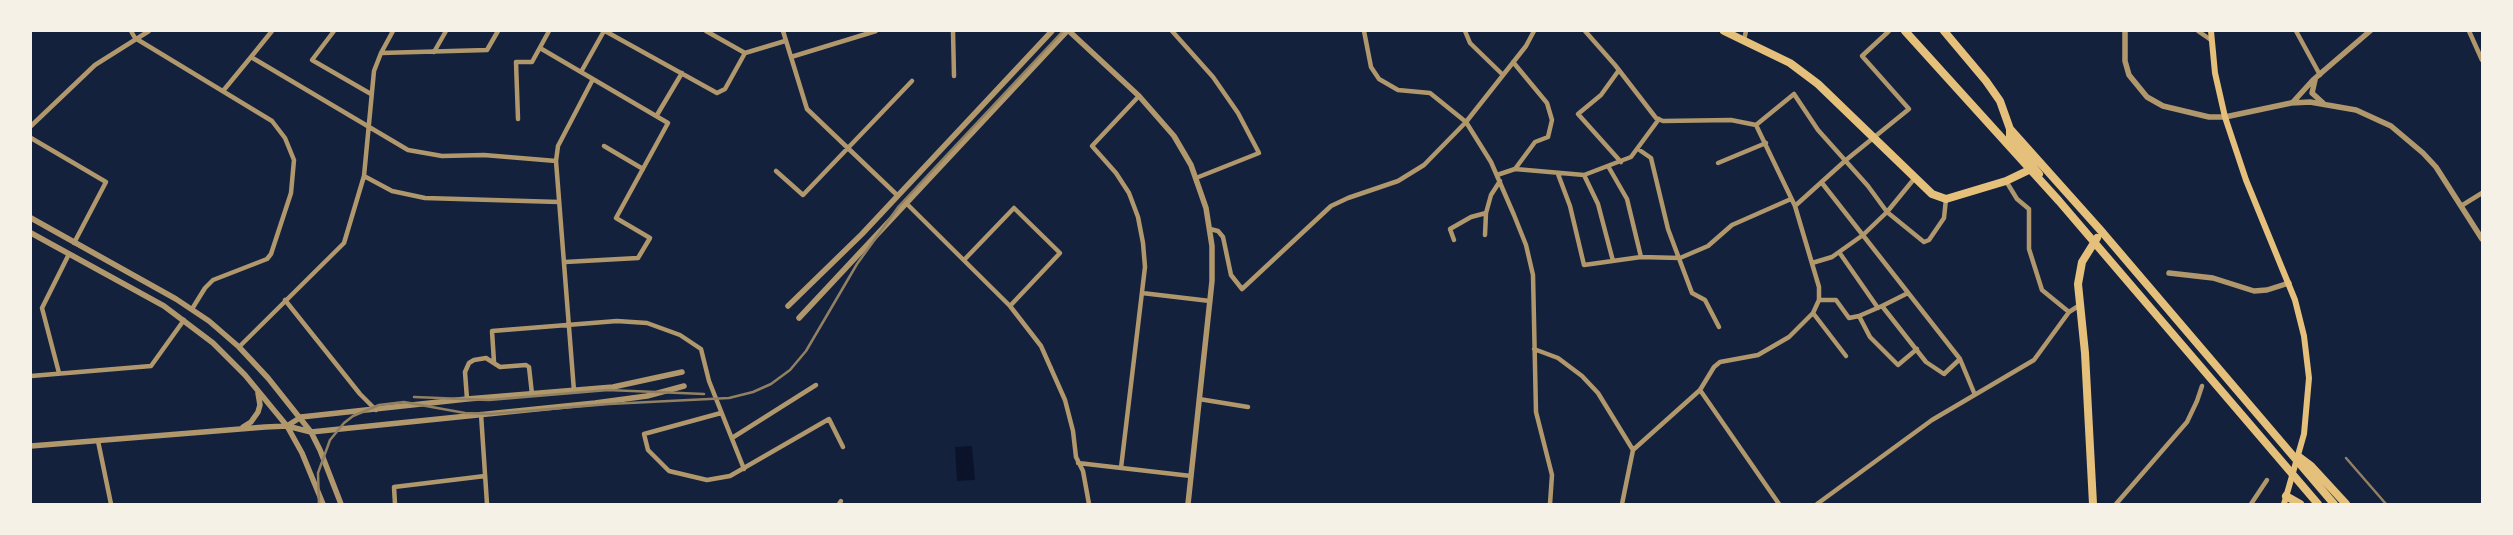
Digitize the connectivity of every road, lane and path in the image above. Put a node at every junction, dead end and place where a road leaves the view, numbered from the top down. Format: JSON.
{"nodes":[{"id":1,"x":130,"y":31,"type":"edge"},
{"id":2,"x":150,"y":31,"type":"edge"},
{"id":3,"x":272,"y":31,"type":"edge"},
{"id":4,"x":334,"y":31,"type":"edge"},
{"id":5,"x":393,"y":31,"type":"edge"},
{"id":6,"x":446,"y":31,"type":"edge"},
{"id":7,"x":498,"y":31,"type":"edge"},
{"id":8,"x":549,"y":31,"type":"edge"},
{"id":9,"x":604,"y":31,"type":"edge"},
{"id":10,"x":706,"y":31,"type":"edge"},
{"id":11,"x":782,"y":31,"type":"edge"},
{"id":12,"x":876,"y":31,"type":"edge"},
{"id":13,"x":953,"y":31,"type":"edge"},
{"id":14,"x":1052,"y":31,"type":"edge"},
{"id":15,"x":1068,"y":31,"type":"edge"},
{"id":16,"x":1172,"y":31,"type":"edge"},
{"id":17,"x":1364,"y":31,"type":"edge"},
{"id":18,"x":1465,"y":31,"type":"edge"},
{"id":19,"x":1534,"y":31,"type":"edge"},
{"id":20,"x":1585,"y":31,"type":"edge"},
{"id":21,"x":1724,"y":31,"type":"edge"},
{"id":22,"x":1746,"y":31,"type":"edge"},
{"id":23,"x":1889,"y":31,"type":"edge"},
{"id":24,"x":1905,"y":31,"type":"edge"},
{"id":25,"x":1944,"y":31,"type":"edge"},
{"id":26,"x":2125,"y":31,"type":"edge"},
{"id":27,"x":2198,"y":31,"type":"edge"},
{"id":28,"x":2211,"y":31,"type":"edge"},
{"id":29,"x":2296,"y":31,"type":"edge"},
{"id":30,"x":2469,"y":31,"type":"edge"},
{"id":31,"x":2368,"y":32,"type":"edge"},
{"id":32,"x":135,"y":38,"type":"junction"},
{"id":33,"x":1744,"y":40,"type":"junction"},
{"id":34,"x":2211,"y":40,"type":"junction"},
{"id":35,"x":785,"y":41,"type":"junction"},
{"id":36,"x":540,"y":48,"type":"junction"},
{"id":37,"x":434,"y":52,"type":"junction"},
{"id":38,"x":381,"y":53,"type":"junction"},
{"id":39,"x":745,"y":53,"type":"junction"},
{"id":40,"x":251,"y":57,"type":"junction"},
{"id":41,"x":791,"y":57,"type":"junction"},
{"id":42,"x":2482,"y":60,"type":"edge"},
{"id":43,"x":1513,"y":62,"type":"junction"},
{"id":44,"x":1619,"y":70,"type":"junction"},
{"id":45,"x":581,"y":72,"type":"junction"},
{"id":46,"x":682,"y":73,"type":"junction"},
{"id":47,"x":1502,"y":75,"type":"junction"},
{"id":48,"x":2320,"y":75,"type":"junction"},
{"id":49,"x":954,"y":76,"type":"dead end"},
{"id":50,"x":593,"y":79,"type":"junction"},
{"id":51,"x":912,"y":81,"type":"dead end"},
{"id":52,"x":223,"y":91,"type":"junction"},
{"id":53,"x":371,"y":94,"type":"junction"},
{"id":54,"x":1139,"y":96,"type":"junction"},
{"id":55,"x":2291,"y":103,"type":"junction"},
{"id":56,"x":2324,"y":104,"type":"junction"},
{"id":57,"x":657,"y":115,"type":"junction"},
{"id":58,"x":2225,"y":117,"type":"junction"},
{"id":59,"x":518,"y":119,"type":"dead end"},
{"id":60,"x":1659,"y":119,"type":"junction"},
{"id":61,"x":1466,"y":122,"type":"junction"},
{"id":62,"x":1756,"y":125,"type":"junction"},
{"id":63,"x":31,"y":126,"type":"edge"},
{"id":64,"x":370,"y":128,"type":"junction"},
{"id":65,"x":2010,"y":129,"type":"junction"},
{"id":66,"x":31,"y":138,"type":"edge"},
{"id":67,"x":1873,"y":138,"type":"junction"},
{"id":68,"x":1766,"y":142,"type":"junction"},
{"id":69,"x":604,"y":146,"type":"dead end"},
{"id":70,"x":848,"y":148,"type":"junction"},
{"id":71,"x":1638,"y":149,"type":"junction"},
{"id":72,"x":556,"y":160,"type":"junction"},
{"id":73,"x":1846,"y":160,"type":"junction"},
{"id":74,"x":1621,"y":162,"type":"junction"},
{"id":75,"x":1718,"y":163,"type":"dead end"},
{"id":76,"x":1608,"y":166,"type":"junction"},
{"id":77,"x":643,"y":169,"type":"junction"},
{"id":78,"x":1515,"y":169,"type":"junction"},
{"id":79,"x":2029,"y":170,"type":"junction"},
{"id":80,"x":776,"y":171,"type":"dead end"},
{"id":81,"x":1558,"y":174,"type":"junction"},
{"id":82,"x":1497,"y":175,"type":"junction"},
{"id":83,"x":1584,"y":175,"type":"junction"},
{"id":84,"x":364,"y":176,"type":"junction"},
{"id":85,"x":1196,"y":178,"type":"junction"},
{"id":86,"x":1914,"y":179,"type":"junction"},
{"id":87,"x":1500,"y":181,"type":"junction"},
{"id":88,"x":2006,"y":181,"type":"junction"},
{"id":89,"x":1822,"y":183,"type":"junction"},
{"id":90,"x":2482,"y":193,"type":"edge"},
{"id":91,"x":898,"y":195,"type":"junction"},
{"id":92,"x":1791,"y":198,"type":"junction"},
{"id":93,"x":1946,"y":199,"type":"junction"},
{"id":94,"x":559,"y":202,"type":"junction"},
{"id":95,"x":906,"y":203,"type":"junction"},
{"id":96,"x":1795,"y":206,"type":"junction"},
{"id":97,"x":2461,"y":206,"type":"junction"},
{"id":98,"x":1887,"y":212,"type":"junction"},
{"id":99,"x":1486,"y":213,"type":"junction"},
{"id":100,"x":31,"y":218,"type":"edge"},
{"id":101,"x":1210,"y":229,"type":"junction"},
{"id":102,"x":31,"y":233,"type":"edge"},
{"id":103,"x":2103,"y":233,"type":"junction"},
{"id":104,"x":1485,"y":235,"type":"dead end"},
{"id":105,"x":1863,"y":235,"type":"junction"},
{"id":106,"x":2482,"y":239,"type":"edge"},
{"id":107,"x":1454,"y":240,"type":"dead end"},
{"id":108,"x":2094,"y":241,"type":"junction"},
{"id":109,"x":74,"y":243,"type":"junction"},
{"id":110,"x":1839,"y":252,"type":"junction"},
{"id":111,"x":69,"y":254,"type":"junction"},
{"id":112,"x":1641,"y":257,"type":"junction"},
{"id":113,"x":1680,"y":258,"type":"junction"},
{"id":114,"x":964,"y":260,"type":"junction"},
{"id":115,"x":1613,"y":261,"type":"junction"},
{"id":116,"x":565,"y":262,"type":"junction"},
{"id":117,"x":1812,"y":263,"type":"junction"},
{"id":118,"x":2169,"y":274,"type":"dead end"},
{"id":119,"x":2289,"y":283,"type":"junction"},
{"id":120,"x":1142,"y":293,"type":"junction"},
{"id":121,"x":1908,"y":293,"type":"junction"},
{"id":122,"x":285,"y":300,"type":"junction"},
{"id":123,"x":1819,"y":300,"type":"junction"},
{"id":124,"x":1210,"y":301,"type":"junction"},
{"id":125,"x":2080,"y":305,"type":"junction"},
{"id":126,"x":788,"y":306,"type":"dead end"},
{"id":127,"x":1010,"y":306,"type":"junction"},
{"id":128,"x":1880,"y":307,"type":"junction"},
{"id":129,"x":192,"y":309,"type":"junction"},
{"id":130,"x":2069,"y":312,"type":"junction"},
{"id":131,"x":1813,"y":313,"type":"junction"},
{"id":132,"x":1859,"y":316,"type":"junction"},
{"id":133,"x":799,"y":318,"type":"dead end"},
{"id":134,"x":184,"y":320,"type":"junction"},
{"id":135,"x":570,"y":326,"type":"junction"},
{"id":136,"x":1720,"y":327,"type":"dead end"},
{"id":137,"x":239,"y":347,"type":"junction"},
{"id":138,"x":1534,"y":349,"type":"junction"},
{"id":139,"x":1917,"y":349,"type":"junction"},
{"id":140,"x":1846,"y":356,"type":"dead end"},
{"id":141,"x":1960,"y":359,"type":"junction"},
{"id":142,"x":494,"y":362,"type":"junction"},
{"id":143,"x":682,"y":372,"type":"dead end"},
{"id":144,"x":59,"y":373,"type":"junction"},
{"id":145,"x":31,"y":376,"type":"edge"},
{"id":146,"x":816,"y":385,"type":"dead end"},
{"id":147,"x":684,"y":386,"type":"dead end"},
{"id":148,"x":2202,"y":386,"type":"dead end"},
{"id":149,"x":1700,"y":390,"type":"junction"},
{"id":150,"x":574,"y":391,"type":"junction"},
{"id":151,"x":257,"y":392,"type":"junction"},
{"id":152,"x":532,"y":394,"type":"junction"},
{"id":153,"x":1975,"y":395,"type":"junction"},
{"id":154,"x":467,"y":399,"type":"junction"},
{"id":155,"x":1199,"y":399,"type":"junction"},
{"id":156,"x":1248,"y":407,"type":"dead end"},
{"id":157,"x":376,"y":410,"type":"junction"},
{"id":158,"x":722,"y":413,"type":"junction"},
{"id":159,"x":481,"y":414,"type":"junction"},
{"id":160,"x":301,"y":417,"type":"junction"},
{"id":161,"x":286,"y":426,"type":"junction"},
{"id":162,"x":239,"y":428,"type":"junction"},
{"id":163,"x":310,"y":432,"type":"junction"},
{"id":164,"x":732,"y":438,"type":"junction"},
{"id":165,"x":98,"y":441,"type":"junction"},
{"id":166,"x":31,"y":446,"type":"edge"},
{"id":167,"x":843,"y":448,"type":"dead end"},
{"id":168,"x":1632,"y":450,"type":"junction"},
{"id":169,"x":2299,"y":457,"type":"junction"},
{"id":170,"x":1078,"y":463,"type":"junction"},
{"id":171,"x":1121,"y":468,"type":"junction"},
{"id":172,"x":744,"y":469,"type":"junction"},
{"id":173,"x":485,"y":476,"type":"junction"},
{"id":174,"x":1191,"y":476,"type":"junction"},
{"id":175,"x":2268,"y":480,"type":"dead end"},
{"id":176,"x":2285,"y":500,"type":"edge"},
{"id":177,"x":2344,"y":501,"type":"edge"},
{"id":178,"x":111,"y":504,"type":"edge"},
{"id":179,"x":323,"y":504,"type":"edge"},
{"id":180,"x":341,"y":504,"type":"edge"},
{"id":181,"x":395,"y":504,"type":"edge"},
{"id":182,"x":488,"y":504,"type":"edge"},
{"id":183,"x":1089,"y":504,"type":"edge"},
{"id":184,"x":1188,"y":504,"type":"edge"},
{"id":185,"x":1550,"y":504,"type":"edge"},
{"id":186,"x":1622,"y":504,"type":"edge"},
{"id":187,"x":1779,"y":504,"type":"edge"},
{"id":188,"x":1817,"y":504,"type":"edge"},
{"id":189,"x":2093,"y":504,"type":"edge"},
{"id":190,"x":2116,"y":504,"type":"edge"},
{"id":191,"x":2251,"y":504,"type":"edge"},
{"id":192,"x":2300,"y":504,"type":"edge"},
{"id":193,"x":2318,"y":504,"type":"edge"},
{"id":194,"x":2334,"y":504,"type":"edge"}],
"edges":[{"from":1,"to":32,"type":"street"},
{"from":2,"to":32,"type":"street"},
{"from":3,"to":40,"type":"street"},
{"from":4,"to":53,"type":"street"},
{"from":5,"to":38,"type":"street"},
{"from":6,"to":37,"type":"street"},
{"from":7,"to":37,"type":"street"},
{"from":8,"to":36,"type":"street"},
{"from":9,"to":45,"type":"street"},
{"from":9,"to":46,"type":"street"},
{"from":10,"to":39,"type":"street"},
{"from":11,"to":35,"type":"street"},
{"from":12,"to":41,"type":"street"},
{"from":13,"to":49,"type":"street"},
{"from":14,"to":91,"type":"street"},
{"from":15,"to":54,"type":"street"},
{"from":15,"to":95,"type":"street"},
{"from":16,"to":85,"type":"street"},
{"from":17,"to":61,"type":"street"},
{"from":18,"to":47,"type":"street"},
{"from":19,"to":43,"type":"street"},
{"from":20,"to":44,"type":"street"},
{"from":21,"to":33,"type":"main road"},
{"from":22,"to":33,"type":"street"},
{"from":23,"to":67,"type":"street"},
{"from":24,"to":79,"type":"main road"},
{"from":25,"to":65,"type":"main road"},
{"from":26,"to":58,"type":"street"},
{"from":27,"to":34,"type":"street"},
{"from":28,"to":34,"type":"main road"},
{"from":29,"to":48,"type":"street"},
{"from":30,"to":42,"type":"street"},
{"from":31,"to":48,"type":"street"},
{"from":32,"to":52,"type":"street"},
{"from":32,"to":63,"type":"street"},
{"from":33,"to":67,"type":"main road"},
{"from":34,"to":58,"type":"main road"},
{"from":35,"to":39,"type":"street"},
{"from":35,"to":41,"type":"street"},
{"from":36,"to":45,"type":"street"},
{"from":36,"to":59,"type":"street"},
{"from":37,"to":38,"type":"street"},
{"from":38,"to":53,"type":"street"},
{"from":39,"to":46,"type":"street"},
{"from":40,"to":52,"type":"street"},
{"from":40,"to":64,"type":"street"},
{"from":41,"to":70,"type":"street"},
{"from":43,"to":47,"type":"street"},
{"from":43,"to":78,"type":"street"},
{"from":44,"to":60,"type":"street"},
{"from":44,"to":74,"type":"street"},
{"from":45,"to":50,"type":"street"},
{"from":46,"to":57,"type":"street"},
{"from":47,"to":61,"type":"street"},
{"from":48,"to":55,"type":"street"},
{"from":48,"to":56,"type":"street"},
{"from":50,"to":57,"type":"street"},
{"from":50,"to":72,"type":"street"},
{"from":51,"to":70,"type":"street"},
{"from":52,"to":129,"type":"street"},
{"from":53,"to":64,"type":"street"},
{"from":54,"to":85,"type":"street"},
{"from":54,"to":120,"type":"street"},
{"from":55,"to":56,"type":"street"},
{"from":55,"to":58,"type":"street"},
{"from":56,"to":97,"type":"street"},
{"from":57,"to":77,"type":"street"},
{"from":58,"to":119,"type":"main road"},
{"from":60,"to":62,"type":"street"},
{"from":60,"to":71,"type":"street"},
{"from":61,"to":82,"type":"street"},
{"from":61,"to":101,"type":"street"},
{"from":62,"to":68,"type":"street"},
{"from":62,"to":73,"type":"street"},
{"from":64,"to":72,"type":"street"},
{"from":64,"to":84,"type":"street"},
{"from":65,"to":103,"type":"main road"},
{"from":65,"to":108,"type":"main road"},
{"from":66,"to":109,"type":"street"},
{"from":67,"to":73,"type":"street"},
{"from":67,"to":86,"type":"main road"},
{"from":68,"to":75,"type":"street"},
{"from":68,"to":92,"type":"street"},
{"from":69,"to":77,"type":"street"},
{"from":70,"to":80,"type":"street"},
{"from":70,"to":91,"type":"street"},
{"from":71,"to":74,"type":"street"},
{"from":71,"to":113,"type":"street"},
{"from":72,"to":94,"type":"street"},
{"from":73,"to":89,"type":"street"},
{"from":73,"to":98,"type":"street"},
{"from":74,"to":76,"type":"street"},
{"from":76,"to":83,"type":"street"},
{"from":76,"to":112,"type":"street"},
{"from":77,"to":116,"type":"street"},
{"from":78,"to":81,"type":"street"},
{"from":78,"to":82,"type":"street"},
{"from":79,"to":88,"type":"main road"},
{"from":79,"to":108,"type":"main road"},
{"from":81,"to":83,"type":"street"},
{"from":81,"to":115,"type":"street"},
{"from":82,"to":87,"type":"street"},
{"from":83,"to":115,"type":"street"},
{"from":84,"to":94,"type":"street"},
{"from":84,"to":122,"type":"street"},
{"from":85,"to":101,"type":"street"},
{"from":86,"to":93,"type":"main road"},
{"from":86,"to":98,"type":"street"},
{"from":87,"to":99,"type":"street"},
{"from":87,"to":138,"type":"street"},
{"from":88,"to":93,"type":"main road"},
{"from":88,"to":130,"type":"street"},
{"from":89,"to":96,"type":"street"},
{"from":89,"to":105,"type":"street"},
{"from":90,"to":97,"type":"street"},
{"from":91,"to":126,"type":"street"},
{"from":92,"to":96,"type":"street"},
{"from":92,"to":113,"type":"street"},
{"from":93,"to":98,"type":"street"},
{"from":94,"to":116,"type":"street"},
{"from":95,"to":114,"type":"street"},
{"from":95,"to":133,"type":"street"},
{"from":96,"to":117,"type":"street"},
{"from":97,"to":106,"type":"street"},
{"from":98,"to":105,"type":"street"},
{"from":99,"to":104,"type":"street"},
{"from":99,"to":107,"type":"street"},
{"from":100,"to":109,"type":"street"},
{"from":101,"to":124,"type":"street"},
{"from":102,"to":111,"type":"street"},
{"from":103,"to":108,"type":"main road"},
{"from":103,"to":194,"type":"main road"},
{"from":105,"to":110,"type":"street"},
{"from":105,"to":121,"type":"street"},
{"from":108,"to":125,"type":"main road"},
{"from":108,"to":193,"type":"main road"},
{"from":109,"to":129,"type":"street"},
{"from":110,"to":117,"type":"street"},
{"from":110,"to":128,"type":"street"},
{"from":111,"to":134,"type":"street"},
{"from":111,"to":144,"type":"street"},
{"from":112,"to":113,"type":"street"},
{"from":112,"to":115,"type":"street"},
{"from":113,"to":136,"type":"street"},
{"from":114,"to":127,"type":"street"},
{"from":114,"to":127,"type":"street"},
{"from":116,"to":135,"type":"street"},
{"from":117,"to":123,"type":"street"},
{"from":118,"to":119,"type":"street"},
{"from":119,"to":169,"type":"main road"},
{"from":120,"to":124,"type":"street"},
{"from":120,"to":171,"type":"street"},
{"from":121,"to":128,"type":"street"},
{"from":121,"to":141,"type":"street"},
{"from":122,"to":137,"type":"street"},
{"from":122,"to":157,"type":"street"},
{"from":123,"to":131,"type":"street"},
{"from":123,"to":132,"type":"street"},
{"from":124,"to":155,"type":"street"},
{"from":125,"to":130,"type":"street"},
{"from":125,"to":189,"type":"main road"},
{"from":127,"to":170,"type":"street"},
{"from":128,"to":132,"type":"street"},
{"from":128,"to":139,"type":"street"},
{"from":129,"to":137,"type":"street"},
{"from":130,"to":153,"type":"street"},
{"from":131,"to":140,"type":"street"},
{"from":131,"to":149,"type":"street"},
{"from":132,"to":139,"type":"street"},
{"from":134,"to":144,"type":"street"},
{"from":134,"to":151,"type":"street"},
{"from":135,"to":142,"type":"street"},
{"from":135,"to":150,"type":"street"},
{"from":135,"to":158,"type":"street"},
{"from":137,"to":160,"type":"street"},
{"from":138,"to":168,"type":"street"},
{"from":138,"to":185,"type":"street"},
{"from":139,"to":141,"type":"street"},
{"from":141,"to":153,"type":"street"},
{"from":142,"to":152,"type":"street"},
{"from":142,"to":154,"type":"street"},
{"from":143,"to":150,"type":"street"},
{"from":144,"to":145,"type":"street"},
{"from":146,"to":164,"type":"street"},
{"from":147,"to":159,"type":"street"},
{"from":148,"to":190,"type":"street"},
{"from":149,"to":168,"type":"street"},
{"from":149,"to":187,"type":"street"},
{"from":150,"to":152,"type":"street"},
{"from":151,"to":161,"type":"street"},
{"from":151,"to":162,"type":"street"},
{"from":152,"to":154,"type":"street"},
{"from":153,"to":188,"type":"street"},
{"from":154,"to":157,"type":"street"},
{"from":155,"to":156,"type":"street"},
{"from":155,"to":174,"type":"street"},
{"from":157,"to":160,"type":"street"},
{"from":158,"to":164,"type":"street"},
{"from":158,"to":172,"type":"street"},
{"from":159,"to":163,"type":"street"},
{"from":159,"to":173,"type":"street"},
{"from":160,"to":161,"type":"street"},
{"from":160,"to":163,"type":"street"},
{"from":161,"to":162,"type":"street"},
{"from":161,"to":163,"type":"street"},
{"from":161,"to":179,"type":"street"},
{"from":162,"to":165,"type":"street"},
{"from":163,"to":180,"type":"street"},
{"from":164,"to":172,"type":"street"},
{"from":165,"to":166,"type":"street"},
{"from":165,"to":178,"type":"street"},
{"from":167,"to":172,"type":"street"},
{"from":168,"to":186,"type":"street"},
{"from":169,"to":176,"type":"main road"},
{"from":169,"to":177,"type":"main road"},
{"from":170,"to":171,"type":"street"},
{"from":170,"to":183,"type":"street"},
{"from":171,"to":174,"type":"street"},
{"from":173,"to":181,"type":"street"},
{"from":173,"to":182,"type":"street"},
{"from":174,"to":184,"type":"street"},
{"from":175,"to":191,"type":"street"},
{"from":176,"to":192,"type":"main road"}]}
